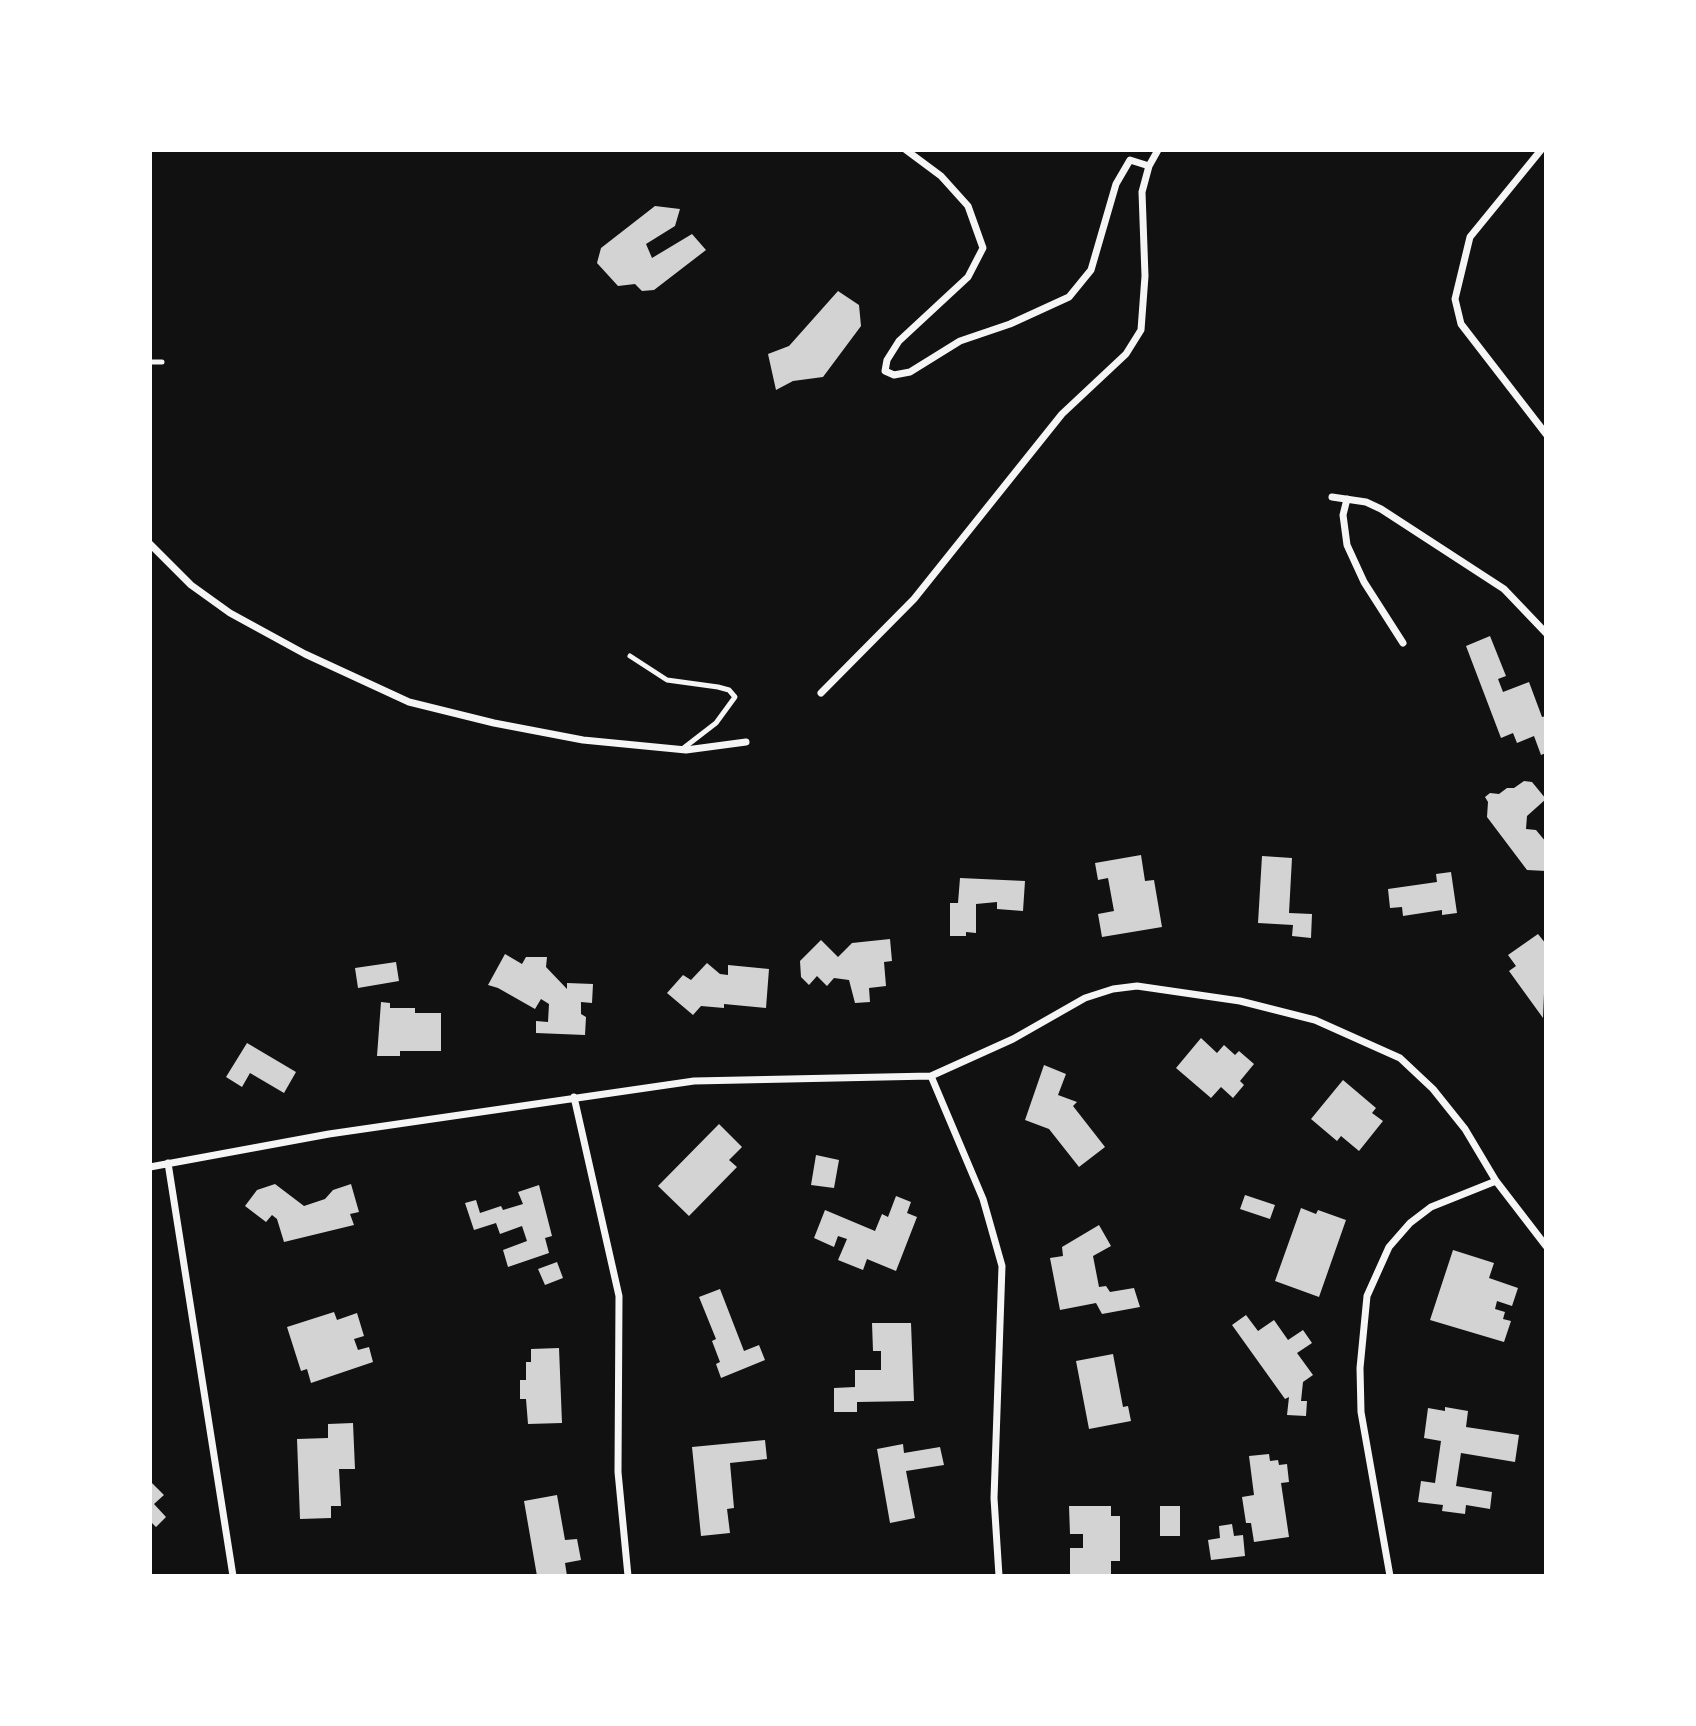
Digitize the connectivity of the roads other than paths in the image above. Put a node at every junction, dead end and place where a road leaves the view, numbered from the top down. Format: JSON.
{"nodes":[{"id":1,"x":906,"y":150,"type":"edge"},
{"id":2,"x":1158,"y":150,"type":"edge"},
{"id":3,"x":1541,"y":150,"type":"edge"},
{"id":4,"x":1149,"y":166,"type":"junction"},
{"id":5,"x":150,"y":362,"type":"edge"},
{"id":6,"x":162,"y":362,"type":"dead end"},
{"id":7,"x":1545,"y":435,"type":"edge"},
{"id":8,"x":1332,"y":497,"type":"dead end"},
{"id":9,"x":1347,"y":499,"type":"junction"},
{"id":10,"x":150,"y":544,"type":"edge"},
{"id":11,"x":1545,"y":633,"type":"edge"},
{"id":12,"x":1403,"y":643,"type":"dead end"},
{"id":13,"x":630,"y":656,"type":"dead end"},
{"id":14,"x":821,"y":693,"type":"dead end"},
{"id":15,"x":746,"y":742,"type":"dead end"},
{"id":16,"x":681,"y":750,"type":"junction"},
{"id":17,"x":931,"y":1076,"type":"junction"},
{"id":18,"x":574,"y":1097,"type":"junction"},
{"id":19,"x":169,"y":1163,"type":"junction"},
{"id":20,"x":150,"y":1167,"type":"edge"},
{"id":21,"x":1496,"y":1181,"type":"junction"},
{"id":22,"x":1545,"y":1246,"type":"edge"},
{"id":23,"x":233,"y":1576,"type":"edge"},
{"id":24,"x":628,"y":1576,"type":"edge"},
{"id":25,"x":999,"y":1576,"type":"edge"},
{"id":26,"x":1390,"y":1576,"type":"edge"}],
"edges":[{"from":1,"to":4,"type":"street"},
{"from":2,"to":4,"type":"street"},
{"from":3,"to":7,"type":"street"},
{"from":4,"to":14,"type":"street"},
{"from":5,"to":6,"type":"lane"},
{"from":8,"to":9,"type":"street"},
{"from":9,"to":11,"type":"street"},
{"from":9,"to":12,"type":"street"},
{"from":10,"to":16,"type":"street"},
{"from":13,"to":16,"type":"lane"},
{"from":15,"to":16,"type":"street"},
{"from":17,"to":18,"type":"street"},
{"from":17,"to":21,"type":"street"},
{"from":17,"to":25,"type":"street"},
{"from":18,"to":19,"type":"street"},
{"from":18,"to":24,"type":"street"},
{"from":19,"to":20,"type":"street"},
{"from":19,"to":23,"type":"street"},
{"from":21,"to":22,"type":"street"},
{"from":21,"to":26,"type":"street"}]}
